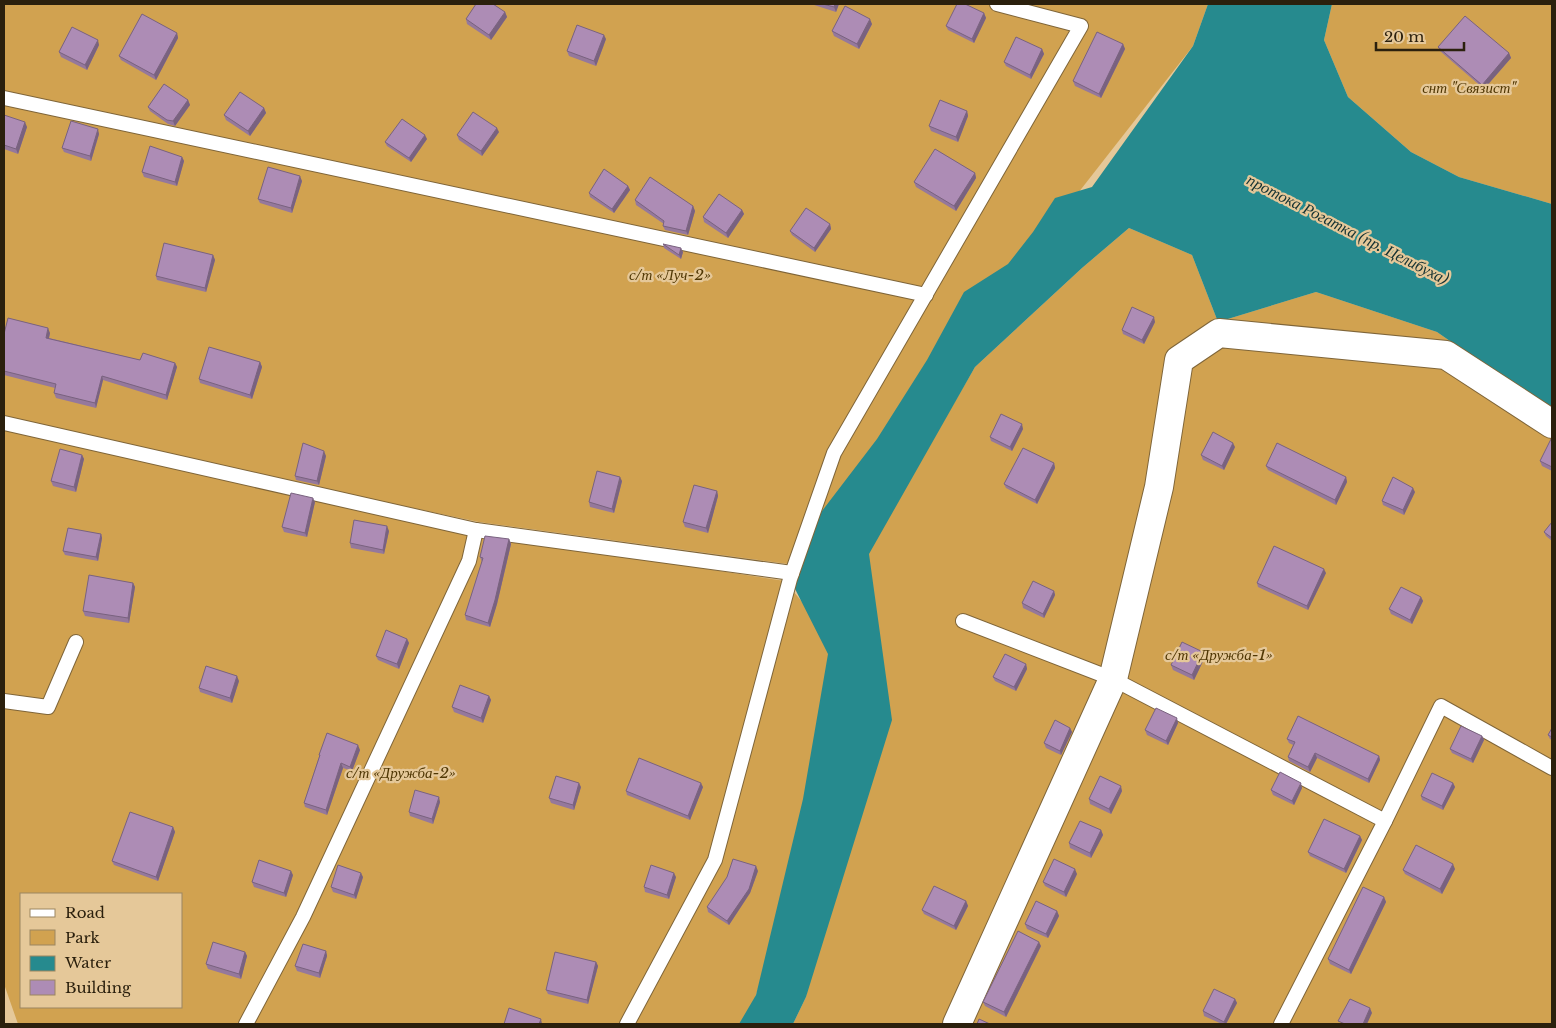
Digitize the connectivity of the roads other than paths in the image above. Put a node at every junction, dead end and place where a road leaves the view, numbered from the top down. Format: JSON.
{"nodes":[{"id":1,"x":998,"y":4,"type":"edge"},
{"id":2,"x":4,"y":98,"type":"edge"},
{"id":3,"x":926,"y":295,"type":"junction"},
{"id":4,"x":4,"y":423,"type":"edge"},
{"id":5,"x":1552,"y":424,"type":"edge"},
{"id":6,"x":476,"y":530,"type":"junction"},
{"id":7,"x":792,"y":573,"type":"junction"},
{"id":8,"x":963,"y":621,"type":"dead end"},
{"id":9,"x":76,"y":642,"type":"dead end"},
{"id":10,"x":1114,"y":679,"type":"junction"},
{"id":11,"x":4,"y":701,"type":"edge"},
{"id":12,"x":1552,"y":768,"type":"edge"},
{"id":13,"x":1385,"y":821,"type":"junction"},
{"id":14,"x":246,"y":1024,"type":"edge"},
{"id":15,"x":628,"y":1024,"type":"edge"},
{"id":16,"x":957,"y":1024,"type":"edge"},
{"id":17,"x":1281,"y":1024,"type":"edge"}],
"edges":[{"from":1,"to":3,"type":"lane"},
{"from":2,"to":3,"type":"lane"},
{"from":3,"to":7,"type":"lane"},
{"from":4,"to":6,"type":"lane"},
{"from":5,"to":10,"type":"street"},
{"from":6,"to":7,"type":"lane"},
{"from":6,"to":14,"type":"lane"},
{"from":7,"to":15,"type":"lane"},
{"from":8,"to":10,"type":"lane"},
{"from":9,"to":11,"type":"lane"},
{"from":10,"to":13,"type":"lane"},
{"from":10,"to":16,"type":"street"},
{"from":12,"to":13,"type":"lane"},
{"from":13,"to":17,"type":"lane"}]}
